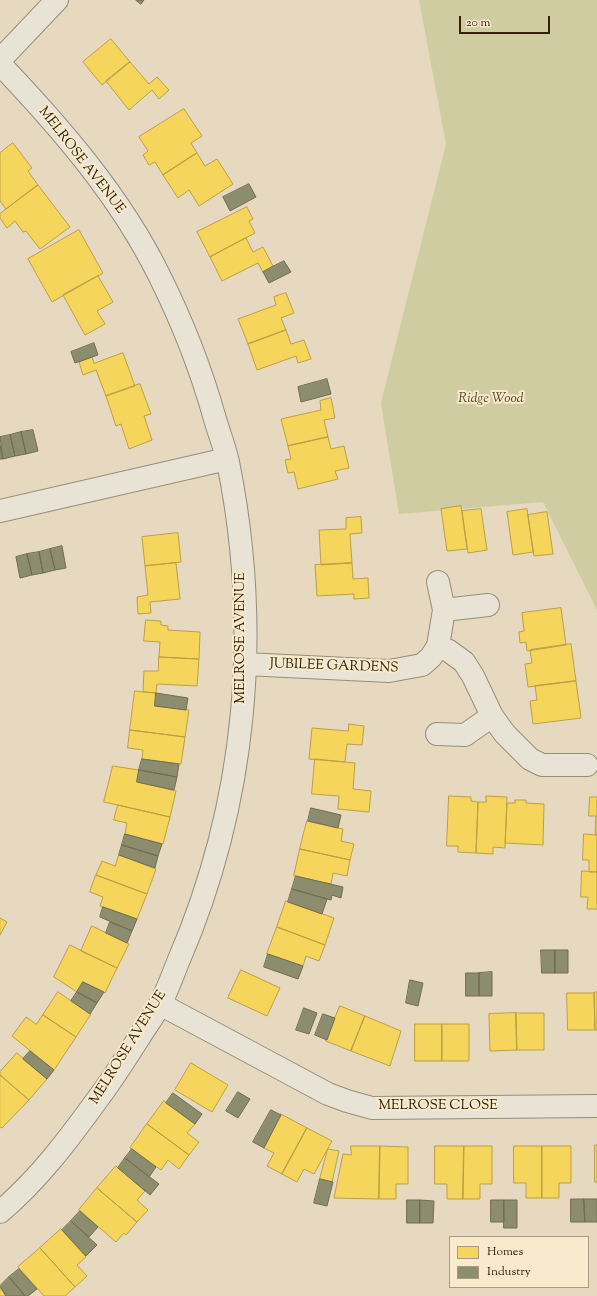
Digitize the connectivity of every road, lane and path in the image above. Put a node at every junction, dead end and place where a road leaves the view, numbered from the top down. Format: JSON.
{"nodes":[{"id":1,"x":57,"y":0,"type":"edge"},
{"id":2,"x":0,"y":60,"type":"edge"},
{"id":3,"x":0,"y":64,"type":"edge"},
{"id":4,"x":227,"y":459,"type":"junction"},
{"id":5,"x":0,"y":511,"type":"edge"},
{"id":6,"x":438,"y":582,"type":"dead end"},
{"id":7,"x":488,"y":605,"type":"dead end"},
{"id":8,"x":444,"y":610,"type":"junction"},
{"id":9,"x":438,"y":646,"type":"junction"},
{"id":10,"x":245,"y":664,"type":"junction"},
{"id":11,"x":492,"y":716,"type":"junction"},
{"id":12,"x":437,"y":734,"type":"dead end"},
{"id":13,"x":587,"y":765,"type":"dead end"},
{"id":14,"x":160,"y":1004,"type":"junction"},
{"id":15,"x":597,"y":1106,"type":"edge"},
{"id":16,"x":0,"y":1212,"type":"edge"}],
"edges":[{"from":1,"to":2,"type":"street"},
{"from":3,"to":4,"type":"street","name":"MELROSE AVENUE"},
{"from":4,"to":5,"type":"street"},
{"from":4,"to":10,"type":"street","name":"MELROSE AVENUE"},
{"from":6,"to":8,"type":"street","name":"JUBILEE GARDENS"},
{"from":7,"to":8,"type":"street"},
{"from":8,"to":9,"type":"street","name":"JUBILEE GARDENS"},
{"from":9,"to":10,"type":"street","name":"JUBILEE GARDENS"},
{"from":9,"to":11,"type":"street"},
{"from":10,"to":14,"type":"street","name":"MELROSE AVENUE"},
{"from":11,"to":12,"type":"street"},
{"from":11,"to":13,"type":"street"},
{"from":14,"to":15,"type":"street","name":"MELROSE CLOSE"},
{"from":14,"to":16,"type":"street","name":"MELROSE AVENUE"}]}
